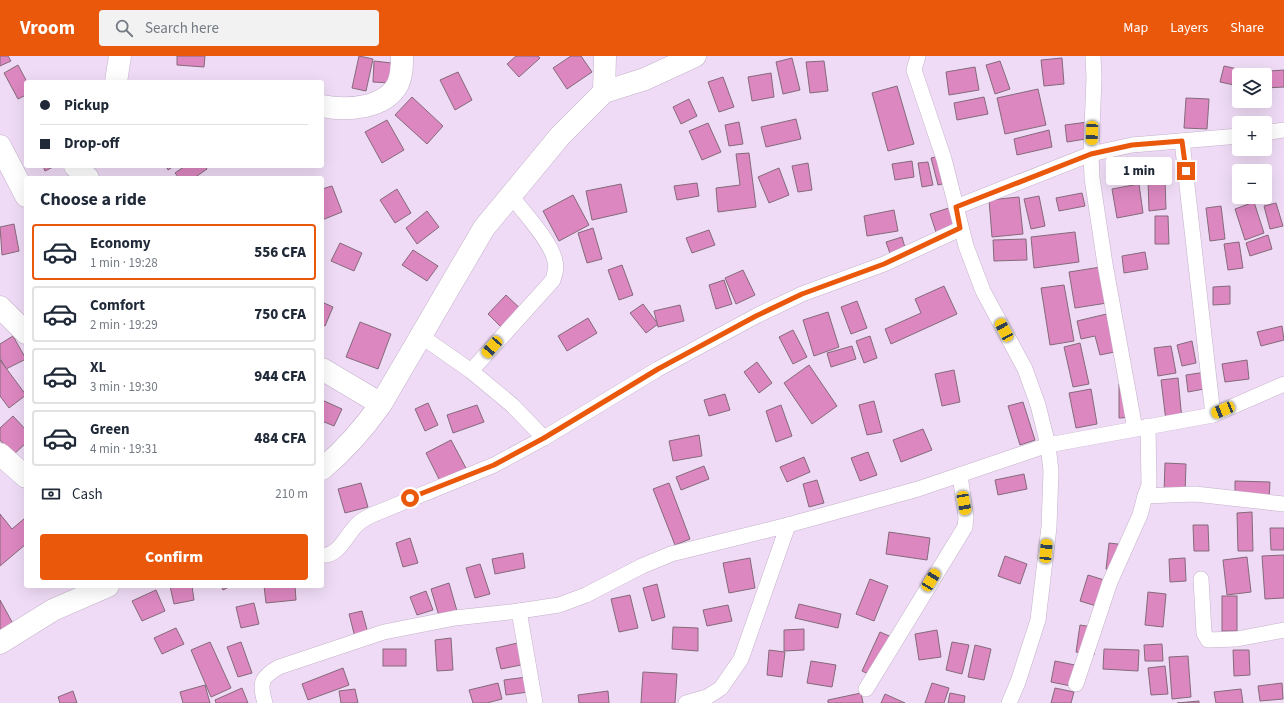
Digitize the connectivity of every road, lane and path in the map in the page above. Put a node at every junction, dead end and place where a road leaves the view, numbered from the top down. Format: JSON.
{"nodes":[{"id":1,"x":120,"y":56,"type":"edge"},
{"id":2,"x":402,"y":56,"type":"edge"},
{"id":3,"x":605,"y":56,"type":"edge"},
{"id":4,"x":695,"y":56,"type":"edge"},
{"id":5,"x":918,"y":56,"type":"edge"},
{"id":6,"x":1093,"y":56,"type":"edge"},
{"id":7,"x":116,"y":80,"type":"edge"},
{"id":8,"x":604,"y":92,"type":"junction"},
{"id":9,"x":324,"y":106,"type":"edge"},
{"id":10,"x":1284,"y":130,"type":"edge"},
{"id":11,"x":1272,"y":131,"type":"edge"},
{"id":12,"x":1232,"y":137,"type":"edge"},
{"id":13,"x":1182,"y":141,"type":"junction"},
{"id":14,"x":0,"y":146,"type":"edge"},
{"id":15,"x":1091,"y":154,"type":"junction"},
{"id":16,"x":77,"y":168,"type":"edge"},
{"id":17,"x":86,"y":176,"type":"edge"},
{"id":18,"x":24,"y":192,"type":"edge"},
{"id":19,"x":511,"y":196,"type":"junction"},
{"id":20,"x":956,"y":207,"type":"junction"},
{"id":21,"x":960,"y":228,"type":"junction"},
{"id":22,"x":0,"y":307,"type":"edge"},
{"id":23,"x":24,"y":331,"type":"edge"},
{"id":24,"x":420,"y":336,"type":"junction"},
{"id":25,"x":324,"y":370,"type":"edge"},
{"id":26,"x":471,"y":371,"type":"junction"},
{"id":27,"x":1284,"y":384,"type":"edge"},
{"id":28,"x":381,"y":404,"type":"junction"},
{"id":29,"x":1213,"y":414,"type":"junction"},
{"id":30,"x":1142,"y":427,"type":"junction"},
{"id":31,"x":544,"y":438,"type":"junction"},
{"id":32,"x":1048,"y":445,"type":"junction"},
{"id":33,"x":3,"y":462,"type":"edge"},
{"id":34,"x":324,"y":467,"type":"edge"},
{"id":35,"x":960,"y":475,"type":"junction"},
{"id":36,"x":24,"y":477,"type":"edge"},
{"id":37,"x":1145,"y":496,"type":"junction"},
{"id":38,"x":1284,"y":504,"type":"edge"},
{"id":39,"x":788,"y":525,"type":"junction"},
{"id":40,"x":324,"y":555,"type":"edge"},
{"id":41,"x":1201,"y":579,"type":"dead end"},
{"id":42,"x":103,"y":588,"type":"edge"},
{"id":43,"x":519,"y":611,"type":"junction"},
{"id":44,"x":1284,"y":630,"type":"edge"},
{"id":45,"x":0,"y":643,"type":"edge"},
{"id":46,"x":1076,"y":684,"type":"dead end"},
{"id":47,"x":866,"y":689,"type":"dead end"},
{"id":48,"x":265,"y":703,"type":"edge"},
{"id":49,"x":535,"y":703,"type":"edge"},
{"id":50,"x":686,"y":703,"type":"edge"},
{"id":51,"x":1009,"y":703,"type":"edge"}],
"edges":[{"from":1,"to":7,"type":"street"},
{"from":2,"to":9,"type":"street"},
{"from":3,"to":8,"type":"street"},
{"from":4,"to":8,"type":"street"},
{"from":5,"to":20,"type":"lane"},
{"from":6,"to":15,"type":"lane"},
{"from":8,"to":19,"type":"street"},
{"from":10,"to":11,"type":"lane"},
{"from":12,"to":13,"type":"lane"},
{"from":13,"to":15,"type":"lane"},
{"from":13,"to":29,"type":"lane"},
{"from":14,"to":18,"type":"street"},
{"from":15,"to":20,"type":"lane"},
{"from":15,"to":30,"type":"lane"},
{"from":16,"to":17,"type":"street"},
{"from":19,"to":24,"type":"street"},
{"from":19,"to":26,"type":"lane"},
{"from":20,"to":21,"type":"lane"},
{"from":21,"to":31,"type":"lane"},
{"from":21,"to":32,"type":"lane"},
{"from":22,"to":23,"type":"street"},
{"from":24,"to":26,"type":"lane"},
{"from":24,"to":28,"type":"street"},
{"from":25,"to":28,"type":"street"},
{"from":26,"to":31,"type":"lane"},
{"from":27,"to":29,"type":"lane"},
{"from":28,"to":34,"type":"street"},
{"from":29,"to":30,"type":"lane"},
{"from":30,"to":32,"type":"lane"},
{"from":30,"to":37,"type":"lane"},
{"from":31,"to":40,"type":"lane"},
{"from":32,"to":35,"type":"lane"},
{"from":32,"to":51,"type":"lane"},
{"from":33,"to":36,"type":"street"},
{"from":35,"to":39,"type":"lane"},
{"from":35,"to":47,"type":"lane"},
{"from":37,"to":38,"type":"lane"},
{"from":37,"to":46,"type":"lane"},
{"from":39,"to":43,"type":"lane"},
{"from":39,"to":50,"type":"lane"},
{"from":41,"to":44,"type":"lane"},
{"from":42,"to":45,"type":"street"},
{"from":43,"to":48,"type":"lane"},
{"from":43,"to":49,"type":"lane"}]}
